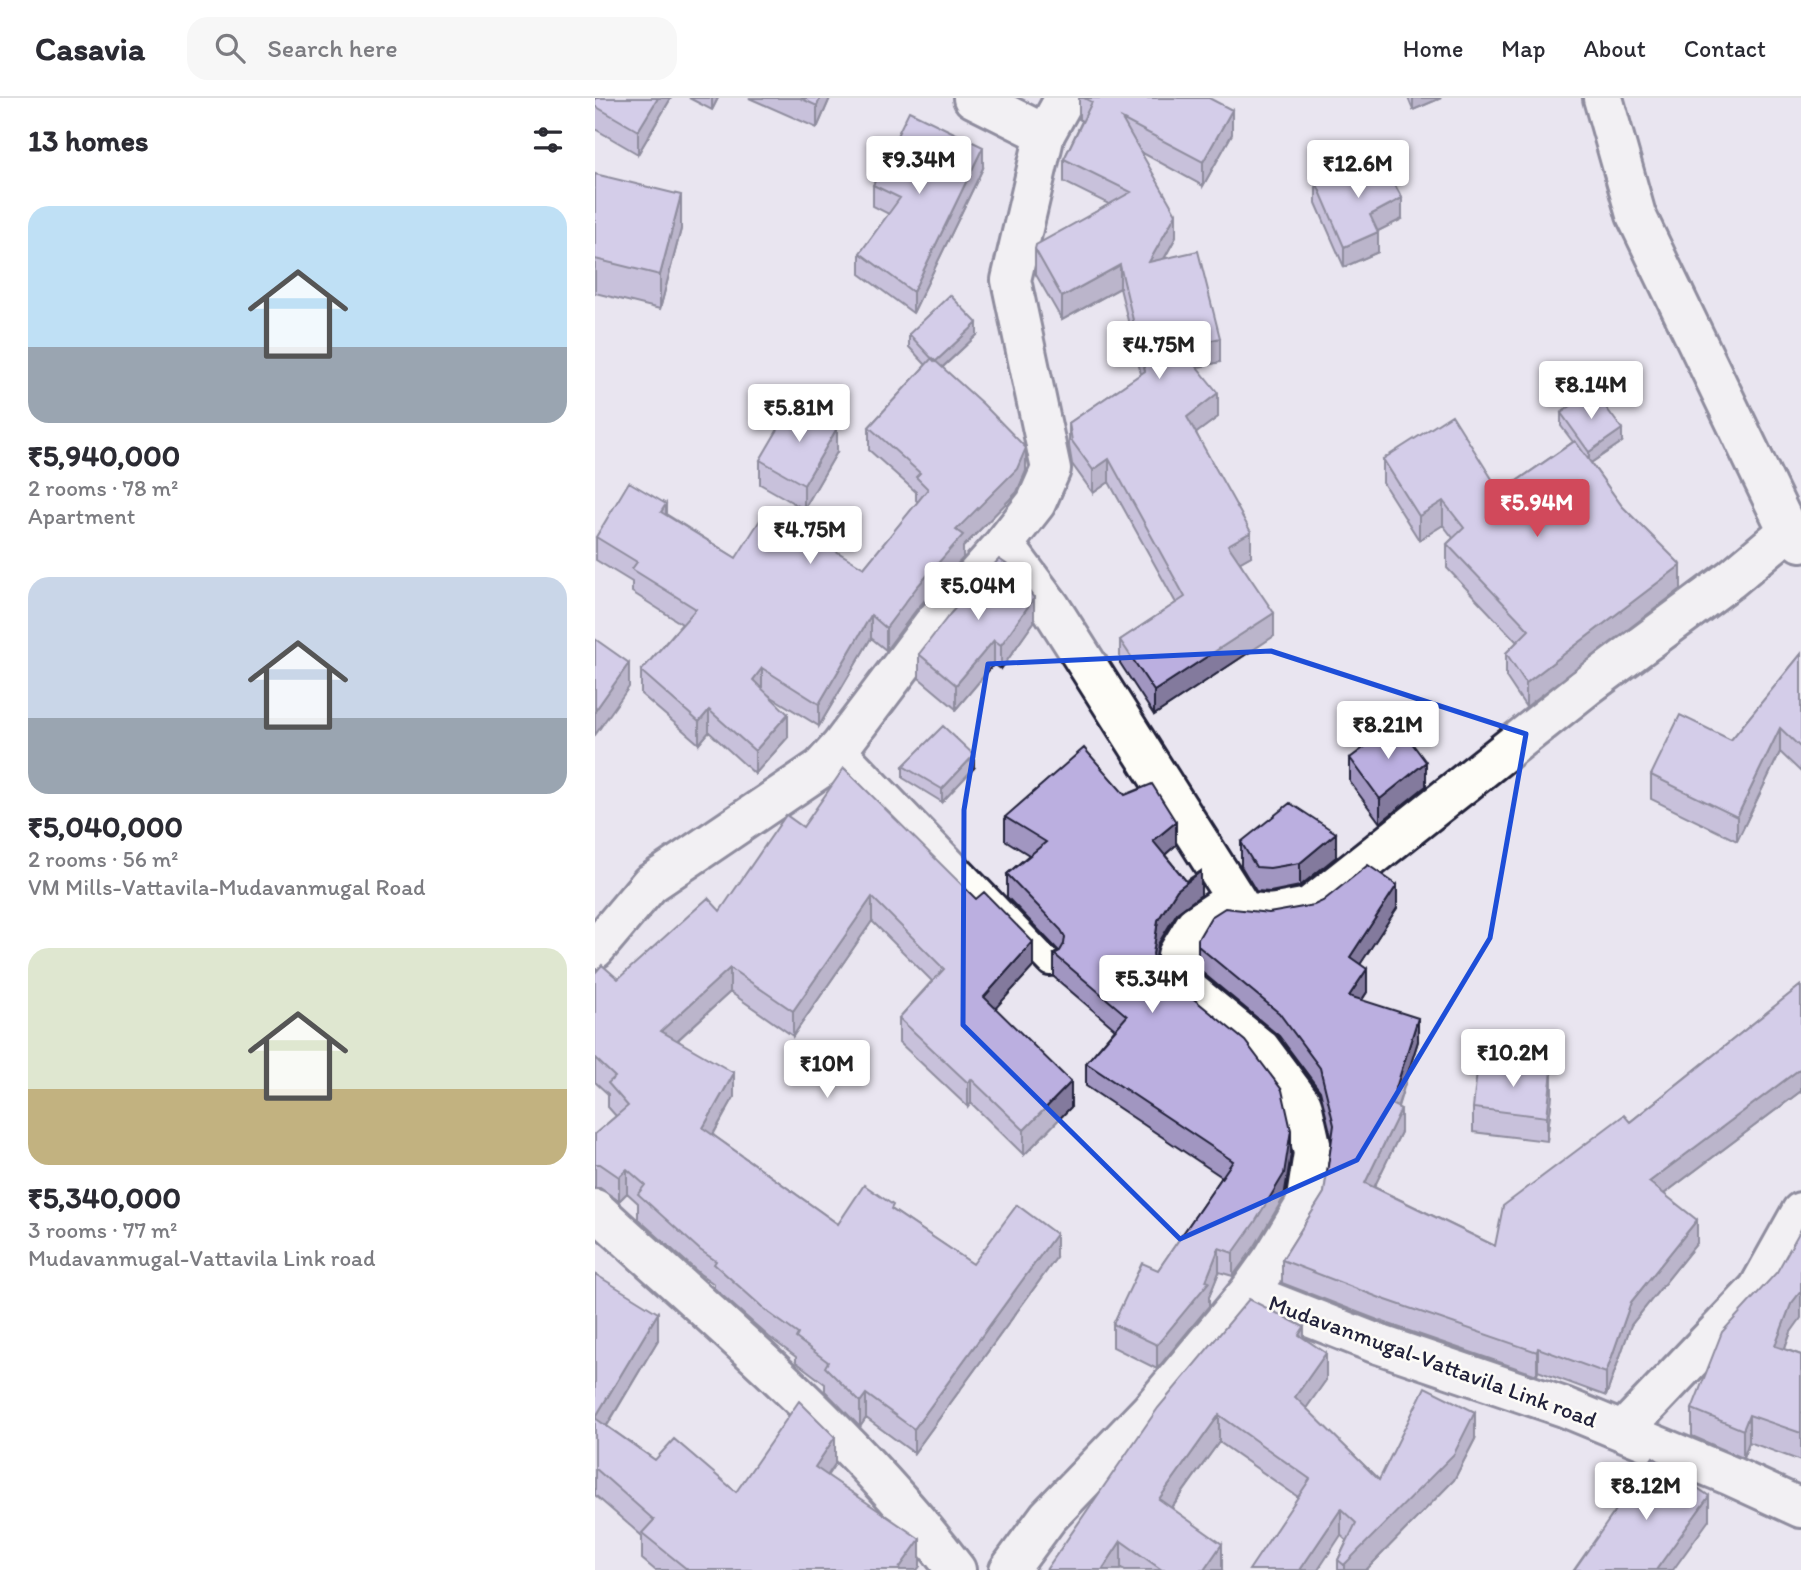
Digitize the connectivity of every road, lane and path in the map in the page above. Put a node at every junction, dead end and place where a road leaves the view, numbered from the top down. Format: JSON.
{"nodes":[{"id":1,"x":973,"y":98,"type":"edge"},
{"id":2,"x":1065,"y":98,"type":"edge"},
{"id":3,"x":1603,"y":98,"type":"edge"},
{"id":4,"x":1045,"y":134,"type":"junction"},
{"id":5,"x":1795,"y":536,"type":"edge"},
{"id":6,"x":1005,"y":544,"type":"junction"},
{"id":7,"x":841,"y":746,"type":"junction"},
{"id":8,"x":1244,"y":912,"type":"junction"},
{"id":9,"x":595,"y":949,"type":"edge"},
{"id":10,"x":1051,"y":963,"type":"edge"},
{"id":11,"x":595,"y":1209,"type":"edge"},
{"id":12,"x":1801,"y":1212,"type":"edge"},
{"id":13,"x":1248,"y":1293,"type":"junction"},
{"id":14,"x":1623,"y":1431,"type":"junction"},
{"id":15,"x":1801,"y":1508,"type":"edge"},
{"id":16,"x":955,"y":1570,"type":"edge"},
{"id":17,"x":1009,"y":1570,"type":"edge"}],
"edges":[{"from":1,"to":4,"type":"street"},
{"from":2,"to":4,"type":"street"},
{"from":3,"to":5,"type":"street"},
{"from":4,"to":6,"type":"street"},
{"from":5,"to":8,"type":"street"},
{"from":6,"to":7,"type":"street"},
{"from":6,"to":8,"type":"street"},
{"from":7,"to":9,"type":"street"},
{"from":7,"to":10,"type":"lane"},
{"from":8,"to":13,"type":"street"},
{"from":11,"to":16,"type":"street"},
{"from":12,"to":14,"type":"street"},
{"from":13,"to":14,"type":"street","name":"Mudavanmugal-Vattavila Link road"},
{"from":13,"to":17,"type":"street","name":"Mudavanmugal-Vattavila Link road"},
{"from":14,"to":15,"type":"street","name":"Mudavanmugal-Vattavila Link road"}]}
